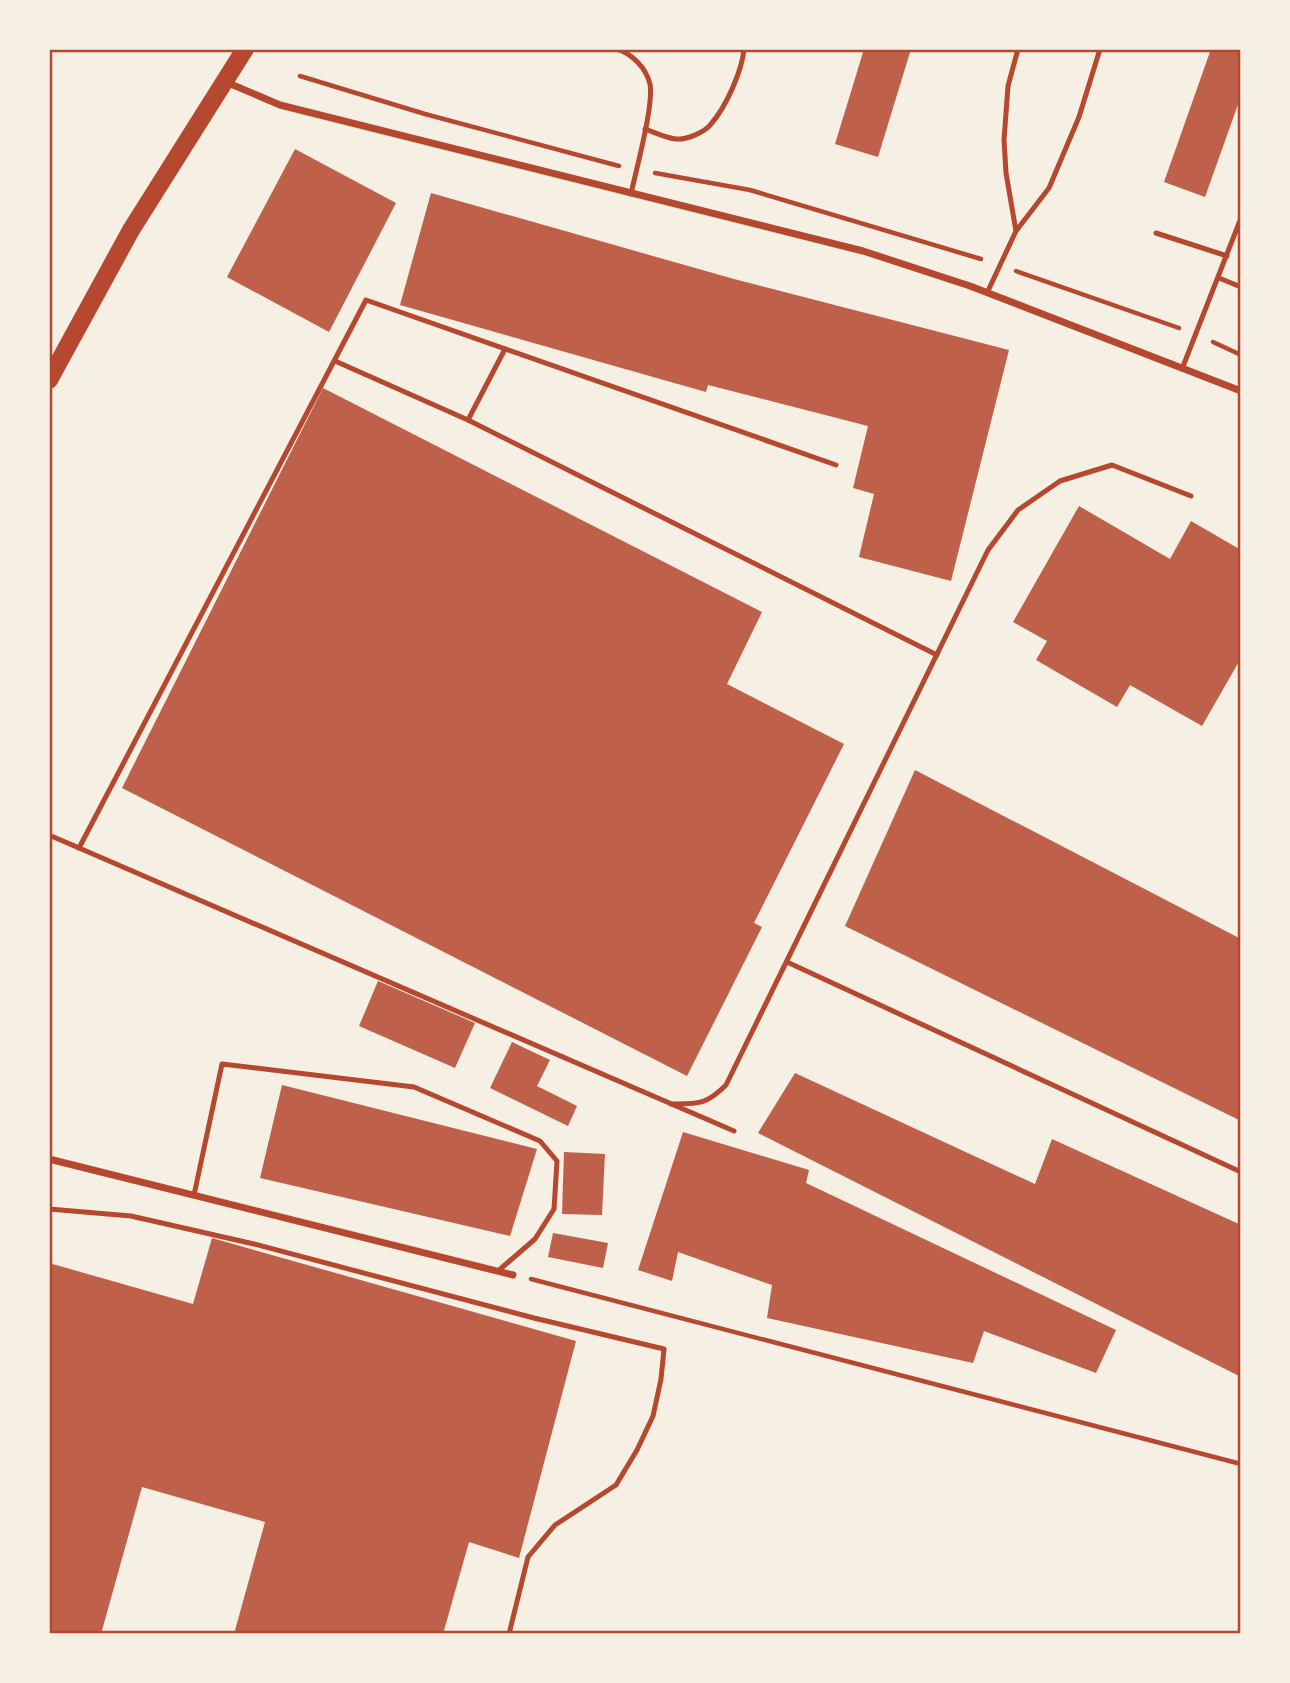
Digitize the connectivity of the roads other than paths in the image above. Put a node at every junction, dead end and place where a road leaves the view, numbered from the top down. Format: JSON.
{"nodes":[{"id":1,"x":245,"y":49,"type":"edge"},
{"id":2,"x":617,"y":49,"type":"edge"},
{"id":3,"x":744,"y":49,"type":"edge"},
{"id":4,"x":1018,"y":49,"type":"edge"},
{"id":5,"x":1100,"y":49,"type":"edge"},
{"id":6,"x":224,"y":81,"type":"junction"},
{"id":7,"x":645,"y":129,"type":"junction"},
{"id":8,"x":631,"y":194,"type":"junction"},
{"id":9,"x":1241,"y":218,"type":"edge"},
{"id":10,"x":1016,"y":231,"type":"junction"},
{"id":11,"x":1156,"y":233,"type":"dead end"},
{"id":12,"x":1227,"y":256,"type":"junction"},
{"id":13,"x":1219,"y":278,"type":"junction"},
{"id":14,"x":1241,"y":287,"type":"edge"},
{"id":15,"x":987,"y":293,"type":"junction"},
{"id":16,"x":505,"y":349,"type":"junction"},
{"id":17,"x":335,"y":361,"type":"junction"},
{"id":18,"x":1182,"y":369,"type":"junction"},
{"id":19,"x":49,"y":380,"type":"edge"},
{"id":20,"x":1241,"y":391,"type":"edge"},
{"id":21,"x":468,"y":420,"type":"junction"},
{"id":22,"x":836,"y":466,"type":"dead end"},
{"id":23,"x":1191,"y":496,"type":"dead end"},
{"id":24,"x":937,"y":655,"type":"junction"},
{"id":25,"x":49,"y":835,"type":"edge"},
{"id":26,"x":79,"y":848,"type":"junction"},
{"id":27,"x":787,"y":962,"type":"junction"},
{"id":28,"x":671,"y":1104,"type":"junction"},
{"id":29,"x":734,"y":1131,"type":"dead end"},
{"id":30,"x":49,"y":1159,"type":"edge"},
{"id":31,"x":1241,"y":1172,"type":"edge"},
{"id":32,"x":194,"y":1195,"type":"junction"},
{"id":33,"x":49,"y":1209,"type":"edge"},
{"id":34,"x":498,"y":1271,"type":"junction"},
{"id":35,"x":513,"y":1275,"type":"road end"},
{"id":36,"x":509,"y":1634,"type":"edge"}],
"edges":[{"from":1,"to":6,"type":"main road"},
{"from":2,"to":7,"type":"lane"},
{"from":3,"to":7,"type":"lane"},
{"from":4,"to":10,"type":"lane"},
{"from":5,"to":10,"type":"lane"},
{"from":6,"to":8,"type":"street"},
{"from":6,"to":19,"type":"main road"},
{"from":7,"to":8,"type":"lane"},
{"from":8,"to":15,"type":"street"},
{"from":9,"to":12,"type":"lane"},
{"from":10,"to":15,"type":"lane"},
{"from":11,"to":12,"type":"lane"},
{"from":12,"to":13,"type":"lane"},
{"from":13,"to":14,"type":"lane"},
{"from":13,"to":18,"type":"lane"},
{"from":15,"to":18,"type":"street"},
{"from":16,"to":17,"type":"lane"},
{"from":16,"to":21,"type":"lane"},
{"from":16,"to":22,"type":"lane"},
{"from":17,"to":21,"type":"lane"},
{"from":17,"to":26,"type":"lane"},
{"from":18,"to":20,"type":"street"},
{"from":21,"to":24,"type":"lane"},
{"from":23,"to":24,"type":"lane"},
{"from":24,"to":27,"type":"lane"},
{"from":25,"to":26,"type":"lane"},
{"from":26,"to":28,"type":"lane"},
{"from":27,"to":28,"type":"lane"},
{"from":27,"to":31,"type":"lane"},
{"from":28,"to":29,"type":"lane"},
{"from":30,"to":32,"type":"street"},
{"from":32,"to":34,"type":"street"},
{"from":32,"to":34,"type":"lane"},
{"from":33,"to":36,"type":"lane"},
{"from":34,"to":35,"type":"street"}]}
